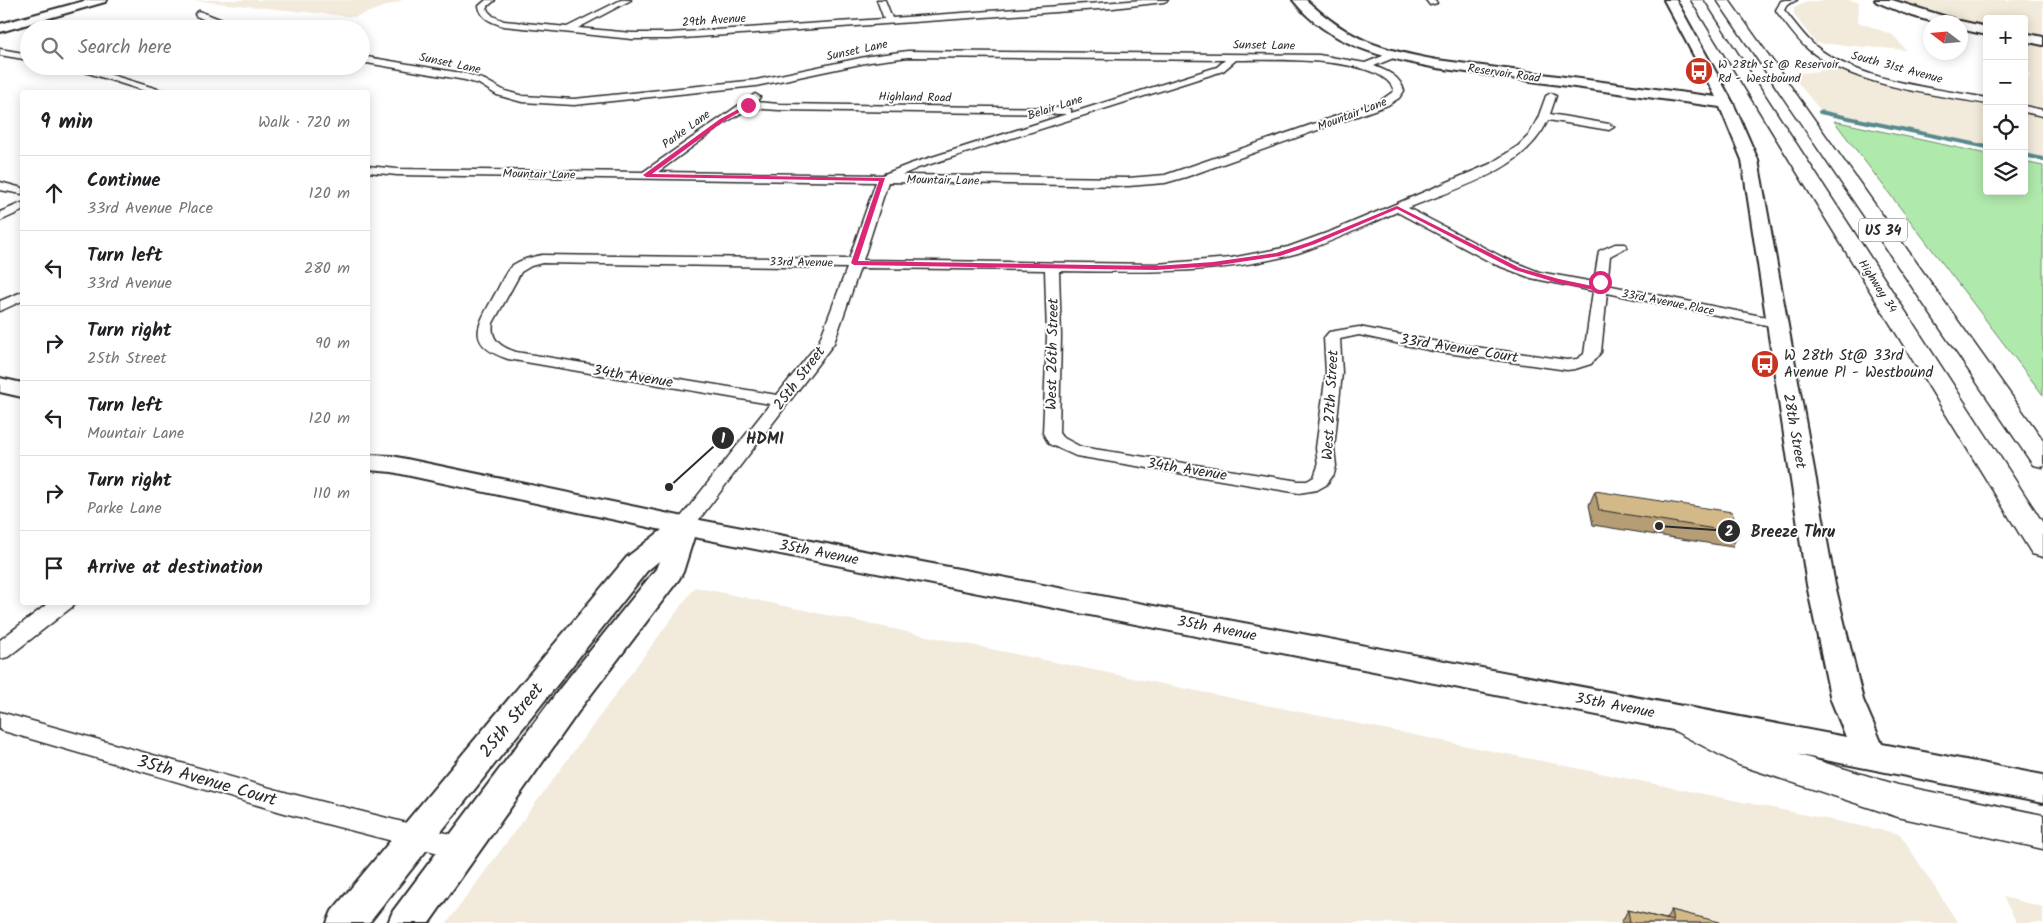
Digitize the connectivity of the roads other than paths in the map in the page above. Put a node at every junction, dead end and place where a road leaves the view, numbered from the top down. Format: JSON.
{"nodes":[{"id":1,"x":101,"y":0,"type":"edge"},
{"id":2,"x":491,"y":0,"type":"edge"},
{"id":3,"x":627,"y":0,"type":"edge"},
{"id":4,"x":881,"y":0,"type":"edge"},
{"id":5,"x":1164,"y":0,"type":"edge"},
{"id":6,"x":1299,"y":0,"type":"edge"},
{"id":7,"x":1670,"y":0,"type":"edge"},
{"id":8,"x":1697,"y":0,"type":"edge"},
{"id":9,"x":1723,"y":0,"type":"edge"},
{"id":10,"x":1793,"y":0,"type":"edge"},
{"id":11,"x":1881,"y":0,"type":"edge"},
{"id":12,"x":200,"y":14,"type":"dead end"},
{"id":13,"x":1925,"y":15,"type":"edge"},
{"id":14,"x":29,"y":20,"type":"edge"},
{"id":15,"x":212,"y":20,"type":"edge"},
{"id":16,"x":889,"y":21,"type":"junction"},
{"id":17,"x":20,"y":22,"type":"edge"},
{"id":18,"x":1968,"y":27,"type":"edge"},
{"id":19,"x":0,"y":28,"type":"edge"},
{"id":20,"x":569,"y":30,"type":"junction"},
{"id":21,"x":1983,"y":30,"type":"edge"},
{"id":22,"x":2028,"y":38,"type":"edge"},
{"id":23,"x":2043,"y":41,"type":"edge"},
{"id":24,"x":1,"y":52,"type":"edge"},
{"id":25,"x":20,"y":55,"type":"edge"},
{"id":26,"x":1393,"y":55,"type":"junction"},
{"id":27,"x":1234,"y":57,"type":"junction"},
{"id":28,"x":370,"y":60,"type":"edge"},
{"id":29,"x":1366,"y":66,"type":"junction"},
{"id":30,"x":101,"y":75,"type":"edge"},
{"id":31,"x":756,"y":83,"type":"junction"},
{"id":32,"x":151,"y":90,"type":"edge"},
{"id":33,"x":1551,"y":96,"type":"dead end"},
{"id":34,"x":1983,"y":100,"type":"edge"},
{"id":35,"x":1726,"y":103,"type":"junction"},
{"id":36,"x":748,"y":105,"type":"junction"},
{"id":37,"x":2028,"y":110,"type":"edge"},
{"id":38,"x":1082,"y":112,"type":"junction"},
{"id":39,"x":2043,"y":113,"type":"edge"},
{"id":40,"x":1545,"y":116,"type":"junction"},
{"id":41,"x":1609,"y":126,"type":"dead end"},
{"id":42,"x":370,"y":169,"type":"edge"},
{"id":43,"x":646,"y":175,"type":"junction"},
{"id":44,"x":883,"y":179,"type":"junction"},
{"id":45,"x":0,"y":186,"type":"edge"},
{"id":46,"x":20,"y":191,"type":"edge"},
{"id":47,"x":1397,"y":207,"type":"junction"},
{"id":48,"x":20,"y":208,"type":"edge"},
{"id":49,"x":0,"y":217,"type":"edge"},
{"id":50,"x":1620,"y":247,"type":"dead end"},
{"id":51,"x":854,"y":263,"type":"junction"},
{"id":52,"x":1052,"y":267,"type":"junction"},
{"id":53,"x":1600,"y":289,"type":"junction"},
{"id":54,"x":20,"y":297,"type":"edge"},
{"id":55,"x":0,"y":307,"type":"edge"},
{"id":56,"x":1776,"y":323,"type":"junction"},
{"id":57,"x":1340,"y":332,"type":"joint"},
{"id":58,"x":489,"y":344,"type":"joint"},
{"id":59,"x":0,"y":385,"type":"edge"},
{"id":60,"x":20,"y":390,"type":"edge"},
{"id":61,"x":781,"y":401,"type":"junction"},
{"id":62,"x":1055,"y":440,"type":"joint"},
{"id":63,"x":370,"y":452,"type":"edge"},
{"id":64,"x":2043,"y":460,"type":"edge"},
{"id":65,"x":380,"y":463,"type":"edge"},
{"id":66,"x":1320,"y":481,"type":"joint"},
{"id":67,"x":684,"y":526,"type":"junction"},
{"id":68,"x":2043,"y":547,"type":"edge"},
{"id":69,"x":61,"y":605,"type":"edge"},
{"id":70,"x":0,"y":650,"type":"edge"},
{"id":71,"x":1684,"y":719,"type":"junction"},
{"id":72,"x":0,"y":721,"type":"edge"},
{"id":73,"x":1869,"y":754,"type":"junction"},
{"id":74,"x":2043,"y":789,"type":"edge"},
{"id":75,"x":2043,"y":832,"type":"edge"},
{"id":76,"x":414,"y":837,"type":"junction"},
{"id":77,"x":462,"y":848,"type":"junction"},
{"id":78,"x":346,"y":923,"type":"edge"},
{"id":79,"x":407,"y":923,"type":"edge"}],
"edges":[{"from":1,"to":14,"type":"street"},
{"from":2,"to":20,"type":"street","name":"29th Avenue"},
{"from":3,"to":20,"type":"street"},
{"from":4,"to":16,"type":"street"},
{"from":5,"to":16,"type":"street","name":"29th Avenue"},
{"from":6,"to":26,"type":"street","name":"Reservoir Road"},
{"from":7,"to":35,"type":"street","name":"28th Street"},
{"from":8,"to":68,"type":"highway","name":"Highway 34","number":"US 34"},
{"from":9,"to":64,"type":"highway","number":"US 34"},
{"from":10,"to":34,"type":"street","name":"South 31st Avenue"},
{"from":11,"to":13,"type":"street"},
{"from":12,"to":15,"type":"street"},
{"from":16,"to":20,"type":"street","name":"29th Avenue"},
{"from":17,"to":19,"type":"street"},
{"from":18,"to":21,"type":"street"},
{"from":22,"to":23,"type":"street"},
{"from":24,"to":25,"type":"street"},
{"from":26,"to":29,"type":"street"},
{"from":26,"to":35,"type":"street","name":"Reservoir Road"},
{"from":27,"to":29,"type":"street","name":"Sunset Lane"},
{"from":27,"to":31,"type":"street","name":"Sunset Lane"},
{"from":27,"to":38,"type":"street","name":"Belair Lane"},
{"from":28,"to":31,"type":"street","name":"Sunset Lane"},
{"from":29,"to":44,"type":"street","name":"Mountair Lane"},
{"from":30,"to":32,"type":"street"},
{"from":31,"to":36,"type":"street"},
{"from":33,"to":40,"type":"street","name":"33rd Avenue"},
{"from":35,"to":56,"type":"street","name":"28th Street"},
{"from":36,"to":38,"type":"street","name":"Highland Road"},
{"from":36,"to":43,"type":"street","name":"Parke Lane"},
{"from":37,"to":39,"type":"street"},
{"from":38,"to":44,"type":"street","name":"Belair Lane"},
{"from":40,"to":41,"type":"street"},
{"from":40,"to":47,"type":"street","name":"33rd Avenue"},
{"from":42,"to":43,"type":"street","name":"Mountair Lane"},
{"from":43,"to":44,"type":"street","name":"Mountair Lane"},
{"from":44,"to":51,"type":"street","name":"25th Street"},
{"from":45,"to":46,"type":"street"},
{"from":47,"to":52,"type":"street","name":"33rd Avenue"},
{"from":47,"to":53,"type":"street","name":"33rd Avenue Place"},
{"from":48,"to":49,"type":"street"},
{"from":50,"to":53,"type":"street"},
{"from":51,"to":52,"type":"street","name":"33rd Avenue"},
{"from":51,"to":58,"type":"street","name":"33rd Avenue"},
{"from":51,"to":61,"type":"street","name":"25th Street"},
{"from":52,"to":62,"type":"street","name":"West 26th Street"},
{"from":53,"to":56,"type":"street","name":"33rd Avenue Place"},
{"from":53,"to":57,"type":"street","name":"33rd Avenue Court"},
{"from":54,"to":55,"type":"street"},
{"from":56,"to":73,"type":"street","name":"28th Street"},
{"from":57,"to":66,"type":"street","name":"West 27th Street"},
{"from":58,"to":61,"type":"street","name":"34th Avenue"},
{"from":59,"to":60,"type":"street"},
{"from":61,"to":67,"type":"street","name":"25th Street"},
{"from":62,"to":66,"type":"street","name":"34th Avenue"},
{"from":63,"to":65,"type":"street","name":"35th Avenue"},
{"from":65,"to":67,"type":"street","name":"35th Avenue"},
{"from":67,"to":71,"type":"street","name":"35th Avenue"},
{"from":67,"to":76,"type":"street","name":"25th Street"},
{"from":67,"to":77,"type":"street","name":"25th Street"},
{"from":69,"to":70,"type":"street"},
{"from":71,"to":73,"type":"street","name":"35th Avenue"},
{"from":71,"to":75,"type":"highway"},
{"from":72,"to":76,"type":"street","name":"35th Avenue Court"},
{"from":73,"to":74,"type":"street","name":"35th Avenue"},
{"from":76,"to":77,"type":"street","name":"35th Avenue Court"},
{"from":76,"to":78,"type":"street","name":"25th Street"},
{"from":77,"to":79,"type":"street","name":"25th Street"}]}
